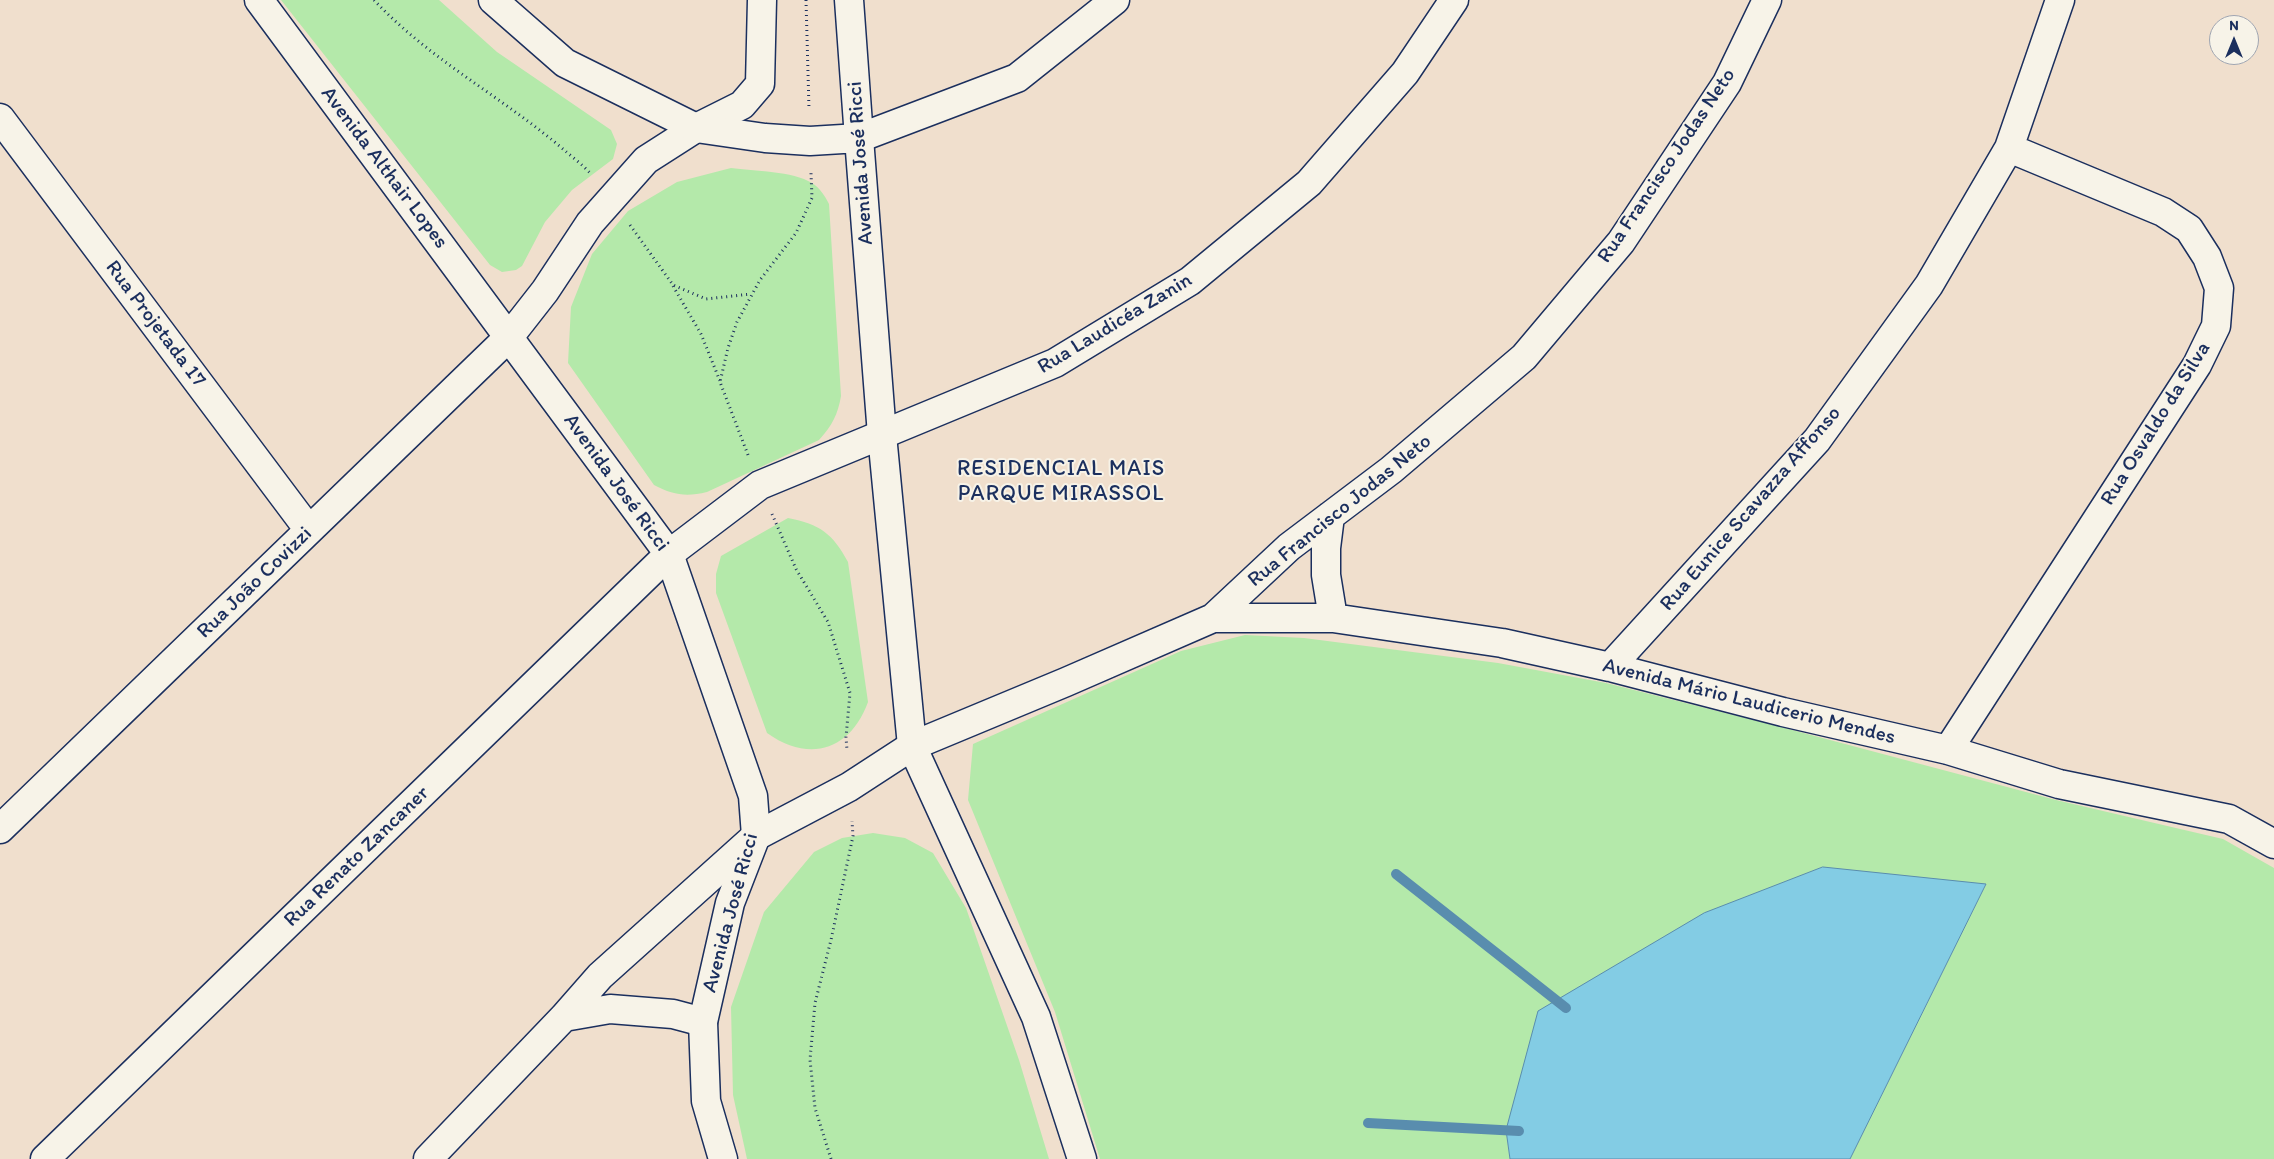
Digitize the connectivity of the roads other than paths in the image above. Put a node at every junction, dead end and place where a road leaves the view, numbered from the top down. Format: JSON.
{"nodes":[{"id":1,"x":259,"y":0,"type":"edge"},
{"id":2,"x":493,"y":0,"type":"edge"},
{"id":3,"x":762,"y":0,"type":"edge"},
{"id":4,"x":849,"y":0,"type":"edge"},
{"id":5,"x":1115,"y":0,"type":"edge"},
{"id":6,"x":1454,"y":0,"type":"edge"},
{"id":7,"x":1767,"y":0,"type":"edge"},
{"id":8,"x":2060,"y":0,"type":"edge"},
{"id":9,"x":0,"y":118,"type":"edge"},
{"id":10,"x":696,"y":128,"type":"junction"},
{"id":11,"x":859,"y":138,"type":"junction"},
{"id":12,"x":2009,"y":148,"type":"junction"},
{"id":13,"x":509,"y":337,"type":"junction"},
{"id":14,"x":882,"y":435,"type":"junction"},
{"id":15,"x":1330,"y":516,"type":"junction"},
{"id":16,"x":309,"y":530,"type":"junction"},
{"id":17,"x":670,"y":554,"type":"junction"},
{"id":18,"x":1213,"y":618,"type":"junction"},
{"id":19,"x":1333,"y":618,"type":"junction"},
{"id":20,"x":1610,"y":666,"type":"junction"},
{"id":21,"x":912,"y":746,"type":"junction"},
{"id":22,"x":1948,"y":750,"type":"junction"},
{"id":23,"x":0,"y":829,"type":"edge"},
{"id":24,"x":756,"y":836,"type":"junction"},
{"id":25,"x":2274,"y":844,"type":"edge"},
{"id":26,"x":564,"y":1017,"type":"junction"},
{"id":27,"x":703,"y":1022,"type":"junction"},
{"id":28,"x":45,"y":1159,"type":"edge"},
{"id":29,"x":428,"y":1159,"type":"edge"},
{"id":30,"x":722,"y":1159,"type":"edge"},
{"id":31,"x":1082,"y":1159,"type":"edge"}],
"edges":[{"from":1,"to":13,"type":"street","name":"Avenida Althair Lopes"},
{"from":2,"to":10,"type":"street"},
{"from":3,"to":10,"type":"street"},
{"from":4,"to":11,"type":"street","name":"Avenida José Ricci"},
{"from":5,"to":11,"type":"street"},
{"from":6,"to":14,"type":"street","name":"Rua Laudicéa Zanin"},
{"from":7,"to":15,"type":"street","name":"Rua Francisco Jodas Neto"},
{"from":8,"to":12,"type":"street","name":"Rua Eunice Scavazza Affonso"},
{"from":9,"to":16,"type":"street","name":"Rua Projetada 17"},
{"from":10,"to":11,"type":"street"},
{"from":10,"to":13,"type":"street"},
{"from":11,"to":14,"type":"street","name":"Avenida José Ricci"},
{"from":12,"to":20,"type":"street","name":"Rua Eunice Scavazza Affonso"},
{"from":12,"to":22,"type":"street","name":"Rua Osvaldo da Silva"},
{"from":13,"to":16,"type":"street","name":"Rua João Covizzi"},
{"from":13,"to":17,"type":"street","name":"Avenida José Ricci"},
{"from":14,"to":17,"type":"street","name":"Rua Laudicéa Zanin"},
{"from":14,"to":21,"type":"street","name":"Avenida José Ricci"},
{"from":15,"to":18,"type":"street","name":"Rua Francisco Jodas Neto"},
{"from":15,"to":19,"type":"street"},
{"from":16,"to":23,"type":"street","name":"Rua João Covizzi"},
{"from":17,"to":24,"type":"street","name":"Avenida José Ricci"},
{"from":17,"to":28,"type":"street","name":"Rua Renato Zancaner"},
{"from":18,"to":19,"type":"street","name":"Avenida Mário Laudicerio Mendes"},
{"from":18,"to":21,"type":"street","name":"Rua Francisco Jodas Neto"},
{"from":19,"to":20,"type":"street","name":"Avenida Mário Laudicerio Mendes"},
{"from":20,"to":22,"type":"street","name":"Avenida Mário Laudicerio Mendes"},
{"from":21,"to":24,"type":"street","name":"Rua Francisco Jodas Neto"},
{"from":21,"to":31,"type":"street","name":"Avenida José Ricci"},
{"from":22,"to":25,"type":"street","name":"Avenida Mário Laudicerio Mendes"},
{"from":24,"to":26,"type":"street","name":"Rua Francisco Jodas Neto"},
{"from":24,"to":27,"type":"street","name":"Avenida José Ricci"},
{"from":26,"to":27,"type":"street"},
{"from":26,"to":29,"type":"street","name":"Rua Francisco Jodas Neto"},
{"from":27,"to":30,"type":"street","name":"Avenida José Ricci"}]}
